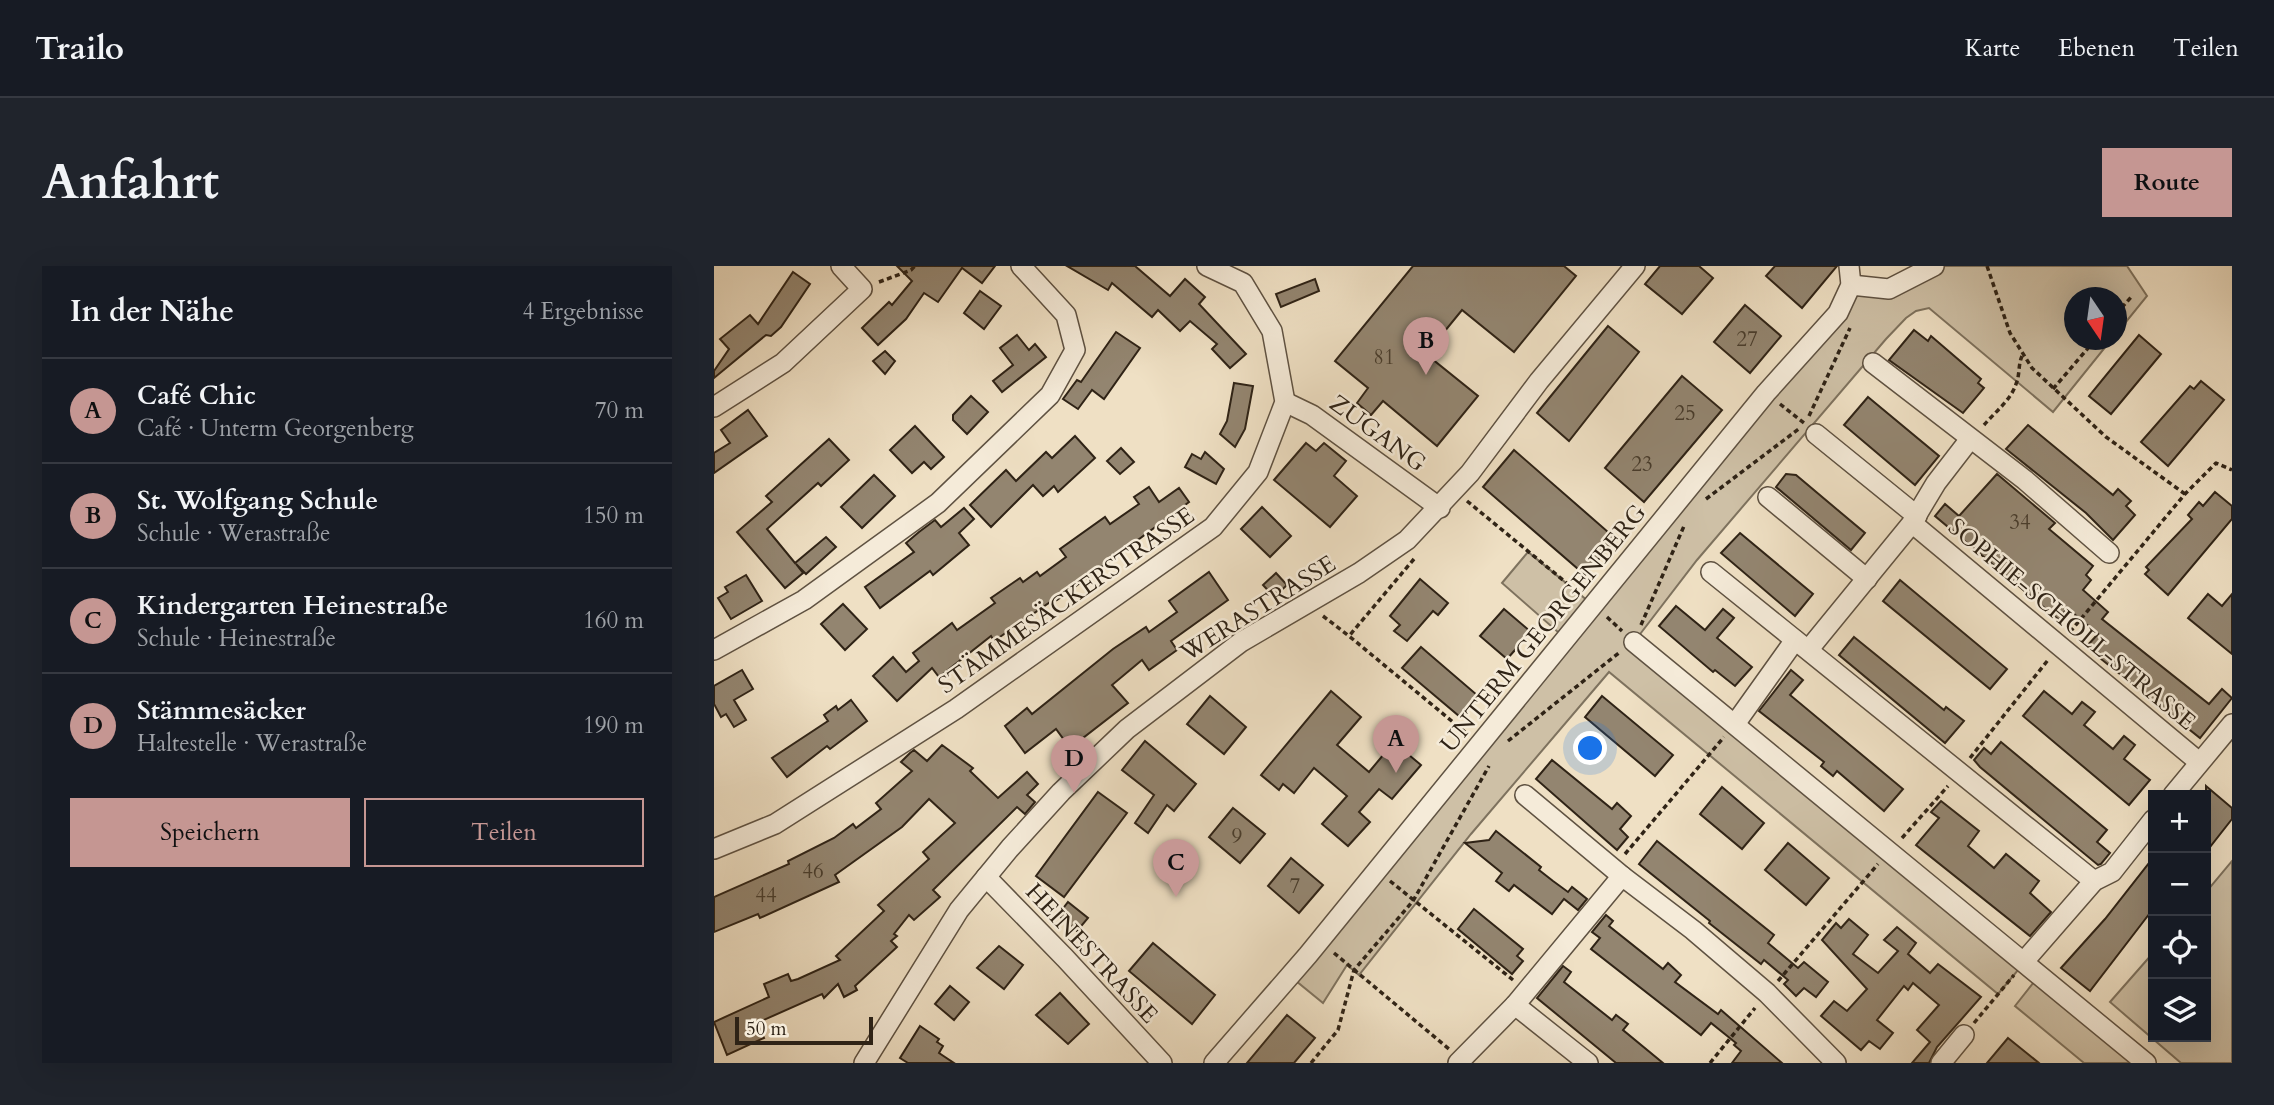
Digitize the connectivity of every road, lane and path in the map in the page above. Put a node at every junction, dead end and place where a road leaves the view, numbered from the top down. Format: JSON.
{"nodes":[{"id":1,"x":841,"y":266,"type":"edge"},
{"id":2,"x":915,"y":266,"type":"edge"},
{"id":3,"x":1021,"y":266,"type":"edge"},
{"id":4,"x":1207,"y":266,"type":"edge"},
{"id":5,"x":1635,"y":266,"type":"edge"},
{"id":6,"x":1934,"y":266,"type":"edge"},
{"id":7,"x":1987,"y":266,"type":"edge"},
{"id":8,"x":1850,"y":276,"type":"edge"},
{"id":9,"x":862,"y":289,"type":"junction"},
{"id":10,"x":2133,"y":295,"type":"dead end"},
{"id":11,"x":2127,"y":302,"type":"edge"},
{"id":12,"x":2086,"y":350,"type":"edge"},
{"id":13,"x":2022,"y":356,"type":"junction"},
{"id":14,"x":1873,"y":363,"type":"dead end"},
{"id":15,"x":2053,"y":389,"type":"junction"},
{"id":16,"x":1766,"y":393,"type":"junction"},
{"id":17,"x":1285,"y":401,"type":"junction"},
{"id":18,"x":714,"y":407,"type":"edge"},
{"id":19,"x":1816,"y":433,"type":"joint"},
{"id":20,"x":1970,"y":439,"type":"junction"},
{"id":21,"x":2232,"y":471,"type":"edge"},
{"id":22,"x":1768,"y":497,"type":"dead end"},
{"id":23,"x":1448,"y":509,"type":"junction"},
{"id":24,"x":1914,"y":519,"type":"junction"},
{"id":25,"x":1421,"y":552,"type":"dead end"},
{"id":26,"x":2109,"y":553,"type":"dead end"},
{"id":27,"x":1711,"y":572,"type":"dead end"},
{"id":28,"x":1867,"y":579,"type":"junction"},
{"id":29,"x":1307,"y":604,"type":"junction"},
{"id":30,"x":1600,"y":611,"type":"junction"},
{"id":31,"x":1349,"y":636,"type":"junction"},
{"id":32,"x":1634,"y":642,"type":"dead end"},
{"id":33,"x":1802,"y":645,"type":"junction"},
{"id":34,"x":714,"y":650,"type":"edge"},
{"id":35,"x":1735,"y":724,"type":"junction"},
{"id":36,"x":2232,"y":724,"type":"edge"},
{"id":37,"x":1480,"y":744,"type":"junction"},
{"id":38,"x":2199,"y":762,"type":"junction"},
{"id":39,"x":2177,"y":790,"type":"edge"},
{"id":40,"x":1525,"y":795,"type":"dead end"},
{"id":41,"x":2148,"y":826,"type":"edge"},
{"id":42,"x":714,"y":849,"type":"edge"},
{"id":43,"x":1377,"y":870,"type":"junction"},
{"id":44,"x":1618,"y":872,"type":"junction"},
{"id":45,"x":986,"y":877,"type":"junction"},
{"id":46,"x":2094,"y":881,"type":"junction"},
{"id":47,"x":1319,"y":940,"type":"junction"},
{"id":48,"x":2025,"y":960,"type":"junction"},
{"id":49,"x":1354,"y":970,"type":"junction"},
{"id":50,"x":1520,"y":998,"type":"junction"},
{"id":51,"x":1964,"y":1035,"type":"joint"},
{"id":52,"x":1460,"y":1061,"type":"edge"},
{"id":53,"x":864,"y":1063,"type":"edge"},
{"id":54,"x":1162,"y":1063,"type":"edge"},
{"id":55,"x":1214,"y":1063,"type":"edge"},
{"id":56,"x":1311,"y":1063,"type":"edge"},
{"id":57,"x":1588,"y":1063,"type":"edge"},
{"id":58,"x":1836,"y":1063,"type":"edge"},
{"id":59,"x":1941,"y":1063,"type":"edge"},
{"id":60,"x":2146,"y":1063,"type":"edge"}],
"edges":[{"from":1,"to":9,"type":"street"},
{"from":2,"to":9,"type":"path"},
{"from":3,"to":34,"type":"street"},
{"from":4,"to":17,"type":"street"},
{"from":5,"to":23,"type":"street","name":"WERASTRASSE"},
{"from":6,"to":8,"type":"street","name":"UNTERM GEORGENBERG"},
{"from":7,"to":13,"type":"path"},
{"from":8,"to":16,"type":"street","name":"UNTERM GEORGENBERG"},
{"from":9,"to":18,"type":"street"},
{"from":10,"to":11,"type":"path"},
{"from":12,"to":15,"type":"path"},
{"from":13,"to":15,"type":"path"},
{"from":13,"to":20,"type":"path"},
{"from":14,"to":20,"type":"street"},
{"from":15,"to":21,"type":"path"},
{"from":16,"to":19,"type":"path"},
{"from":16,"to":30,"type":"street","name":"UNTERM GEORGENBERG"},
{"from":17,"to":23,"type":"street","name":"ZUGANG"},
{"from":17,"to":42,"type":"street","name":"STÄMMESÄCKERSTRASSE"},
{"from":19,"to":24,"type":"street","name":"SOPHIE-SCHOLL-STRASSE"},
{"from":20,"to":24,"type":"street","name":"SOPHIE-SCHOLL-STRASSE"},
{"from":20,"to":26,"type":"street"},
{"from":22,"to":28,"type":"street"},
{"from":23,"to":29,"type":"street","name":"WERASTRASSE"},
{"from":23,"to":30,"type":"path"},
{"from":24,"to":28,"type":"street","name":"SOPHIE-SCHOLL-STRASSE"},
{"from":24,"to":38,"type":"street","name":"SOPHIE-SCHOLL-STRASSE"},
{"from":25,"to":31,"type":"path"},
{"from":27,"to":33,"type":"street"},
{"from":28,"to":33,"type":"street","name":"SOPHIE-SCHOLL-STRASSE"},
{"from":29,"to":31,"type":"path"},
{"from":29,"to":45,"type":"street","name":"WERASTRASSE"},
{"from":30,"to":37,"type":"street","name":"UNTERM GEORGENBERG"},
{"from":31,"to":37,"type":"path"},
{"from":32,"to":35,"type":"street"},
{"from":33,"to":35,"type":"street","name":"SOPHIE-SCHOLL-STRASSE"},
{"from":33,"to":46,"type":"street"},
{"from":35,"to":44,"type":"path"},
{"from":35,"to":48,"type":"street"},
{"from":36,"to":38,"type":"street","name":"SOPHIE-SCHOLL-STRASSE"},
{"from":37,"to":43,"type":"street","name":"UNTERM GEORGENBERG"},
{"from":38,"to":39,"type":"street","name":"SOPHIE-SCHOLL-STRASSE"},
{"from":40,"to":44,"type":"street"},
{"from":41,"to":46,"type":"street"},
{"from":43,"to":47,"type":"street","name":"UNTERM GEORGENBERG"},
{"from":43,"to":50,"type":"path"},
{"from":44,"to":50,"type":"street"},
{"from":44,"to":58,"type":"street"},
{"from":45,"to":53,"type":"street","name":"WERASTRASSE"},
{"from":45,"to":54,"type":"street","name":"HEINESTRASSE"},
{"from":46,"to":48,"type":"street"},
{"from":47,"to":49,"type":"path"},
{"from":47,"to":55,"type":"street","name":"UNTERM GEORGENBERG"},
{"from":48,"to":51,"type":"path"},
{"from":48,"to":60,"type":"street"},
{"from":49,"to":52,"type":"path"},
{"from":49,"to":56,"type":"path"},
{"from":50,"to":52,"type":"street"},
{"from":50,"to":57,"type":"street"},
{"from":51,"to":59,"type":"street"}]}
